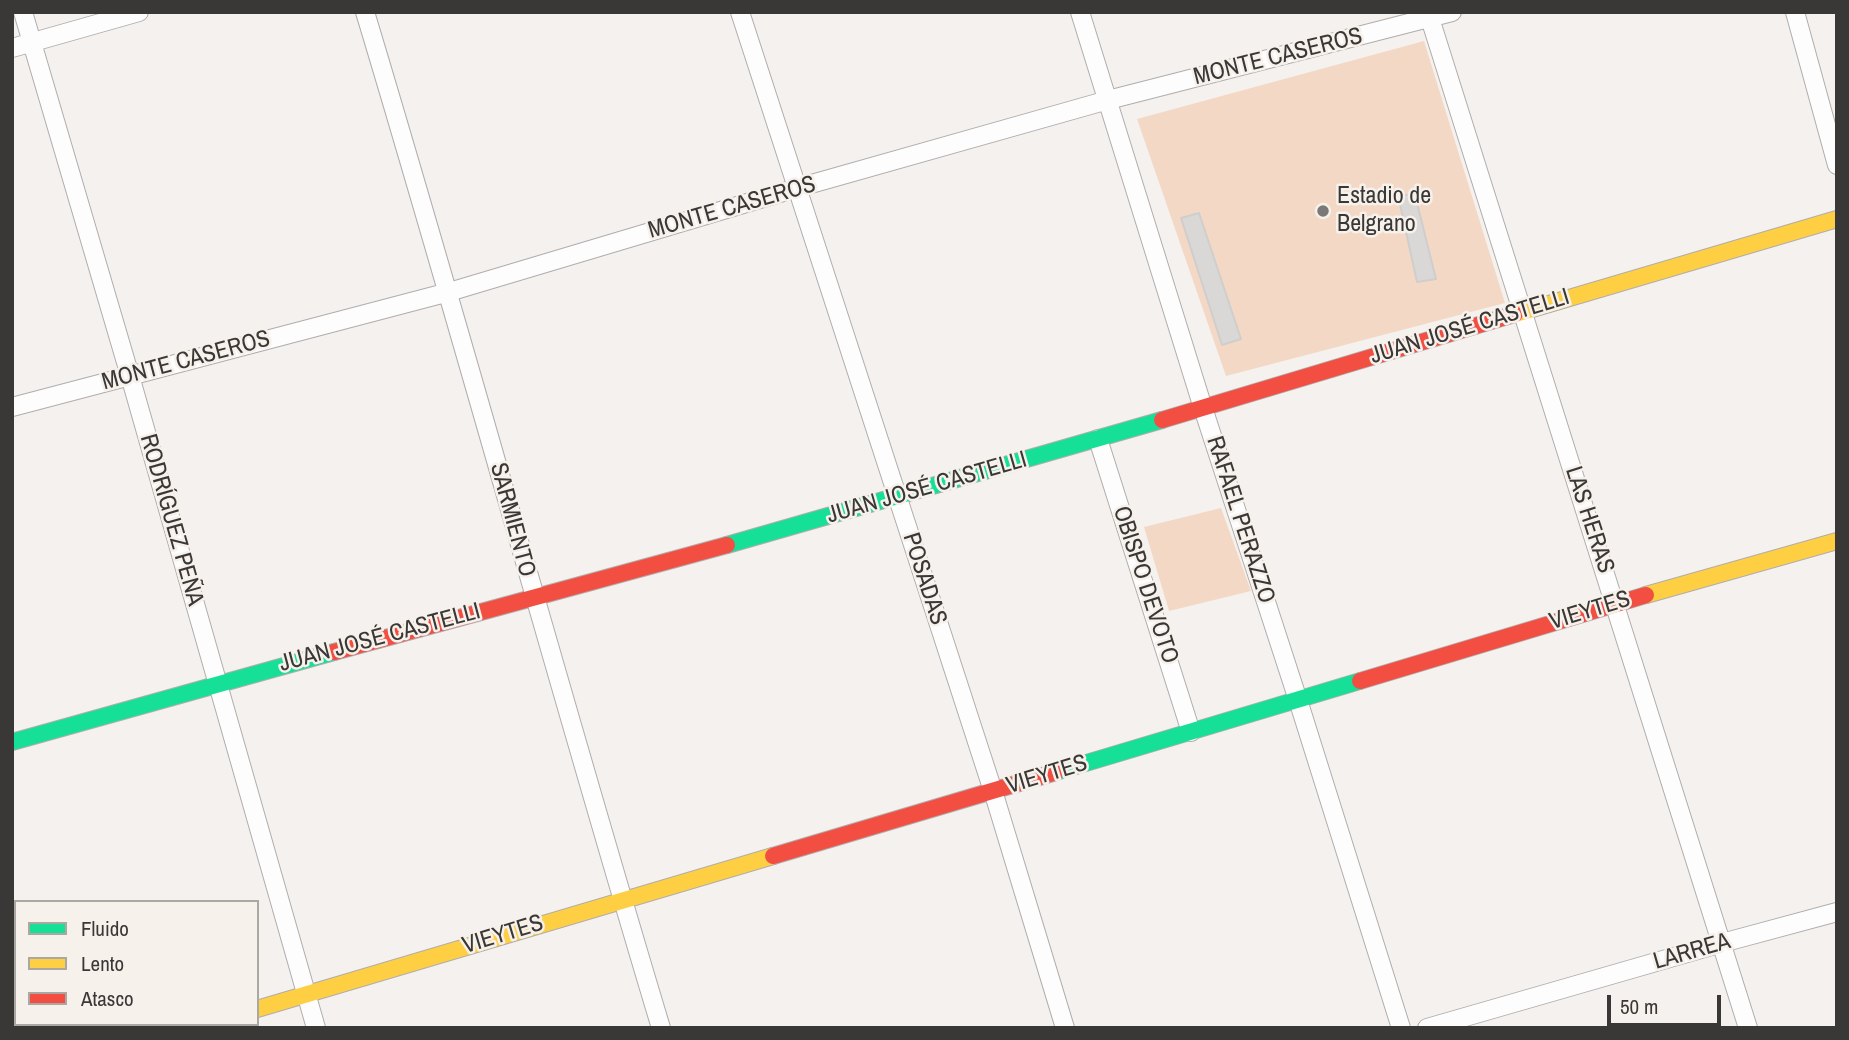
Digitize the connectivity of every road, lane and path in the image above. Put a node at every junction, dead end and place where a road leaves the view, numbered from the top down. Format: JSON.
{"nodes":[{"id":1,"x":23,"y":12,"type":"edge"},
{"id":2,"x":139,"y":12,"type":"edge"},
{"id":3,"x":365,"y":12,"type":"edge"},
{"id":4,"x":740,"y":12,"type":"edge"},
{"id":5,"x":1080,"y":12,"type":"edge"},
{"id":6,"x":1452,"y":12,"type":"edge"},
{"id":7,"x":1795,"y":12,"type":"edge"},
{"id":8,"x":1429,"y":15,"type":"edge"},
{"id":9,"x":32,"y":42,"type":"junction"},
{"id":10,"x":12,"y":48,"type":"edge"},
{"id":11,"x":1108,"y":100,"type":"junction"},
{"id":12,"x":1837,"y":165,"type":"edge"},
{"id":13,"x":797,"y":188,"type":"junction"},
{"id":14,"x":1837,"y":219,"type":"edge"},
{"id":15,"x":449,"y":292,"type":"junction"},
{"id":16,"x":1521,"y":312,"type":"junction"},
{"id":17,"x":131,"y":376,"type":"junction"},
{"id":18,"x":12,"y":407,"type":"edge"},
{"id":19,"x":1203,"y":408,"type":"junction"},
{"id":20,"x":1098,"y":439,"type":"junction"},
{"id":21,"x":898,"y":497,"type":"junction"},
{"id":22,"x":1837,"y":541,"type":"edge"},
{"id":23,"x":533,"y":596,"type":"junction"},
{"id":24,"x":1616,"y":603,"type":"junction"},
{"id":25,"x":217,"y":683,"type":"junction"},
{"id":26,"x":1298,"y":700,"type":"junction"},
{"id":27,"x":1191,"y":732,"type":"junction"},
{"id":28,"x":12,"y":742,"type":"edge"},
{"id":29,"x":993,"y":791,"type":"junction"},
{"id":30,"x":622,"y":899,"type":"junction"},
{"id":31,"x":1837,"y":912,"type":"edge"},
{"id":32,"x":1722,"y":943,"type":"junction"},
{"id":33,"x":306,"y":995,"type":"junction"},
{"id":34,"x":259,"y":1008,"type":"edge"},
{"id":35,"x":316,"y":1028,"type":"edge"},
{"id":36,"x":661,"y":1028,"type":"edge"},
{"id":37,"x":1065,"y":1028,"type":"edge"},
{"id":38,"x":1401,"y":1028,"type":"edge"},
{"id":39,"x":1427,"y":1028,"type":"edge"},
{"id":40,"x":1748,"y":1028,"type":"edge"}],
"edges":[{"from":1,"to":9,"type":"street","name":"RODRÍGUEZ PEÑA"},
{"from":2,"to":9,"type":"street"},
{"from":3,"to":15,"type":"street","name":"SARMIENTO"},
{"from":4,"to":13,"type":"street","name":"POSADAS"},
{"from":5,"to":11,"type":"street","name":"RAFAEL PERAZZO"},
{"from":6,"to":8,"type":"street","name":"MONTE CASEROS"},
{"from":7,"to":12,"type":"street"},
{"from":8,"to":11,"type":"street","name":"MONTE CASEROS"},
{"from":8,"to":16,"type":"street","name":"LAS HERAS"},
{"from":9,"to":10,"type":"street"},
{"from":9,"to":17,"type":"street","name":"RODRÍGUEZ PEÑA"},
{"from":11,"to":13,"type":"street","name":"MONTE CASEROS"},
{"from":11,"to":19,"type":"street","name":"RAFAEL PERAZZO"},
{"from":13,"to":15,"type":"street","name":"MONTE CASEROS"},
{"from":13,"to":21,"type":"street","name":"POSADAS"},
{"from":14,"to":16,"type":"street","name":"JUAN JOSÉ CASTELLI"},
{"from":15,"to":17,"type":"street","name":"MONTE CASEROS"},
{"from":15,"to":23,"type":"street","name":"SARMIENTO"},
{"from":16,"to":19,"type":"street","name":"JUAN JOSÉ CASTELLI"},
{"from":16,"to":24,"type":"street","name":"LAS HERAS"},
{"from":17,"to":18,"type":"street","name":"MONTE CASEROS"},
{"from":17,"to":25,"type":"street","name":"RODRÍGUEZ PEÑA"},
{"from":19,"to":20,"type":"street","name":"JUAN JOSÉ CASTELLI"},
{"from":19,"to":26,"type":"street","name":"RAFAEL PERAZZO"},
{"from":20,"to":21,"type":"street","name":"JUAN JOSÉ CASTELLI"},
{"from":20,"to":27,"type":"street","name":"OBISPO DEVOTO"},
{"from":21,"to":23,"type":"street","name":"JUAN JOSÉ CASTELLI"},
{"from":21,"to":29,"type":"street","name":"POSADAS"},
{"from":22,"to":24,"type":"street","name":"VIEYTES"},
{"from":23,"to":25,"type":"street","name":"JUAN JOSÉ CASTELLI"},
{"from":23,"to":30,"type":"street","name":"SARMIENTO"},
{"from":24,"to":26,"type":"street","name":"VIEYTES"},
{"from":24,"to":32,"type":"street","name":"LAS HERAS"},
{"from":25,"to":28,"type":"street","name":"JUAN JOSÉ CASTELLI"},
{"from":25,"to":33,"type":"street","name":"RODRÍGUEZ PEÑA"},
{"from":26,"to":27,"type":"street","name":"VIEYTES"},
{"from":26,"to":38,"type":"street","name":"RAFAEL PERAZZO"},
{"from":27,"to":29,"type":"street","name":"VIEYTES"},
{"from":29,"to":30,"type":"street","name":"VIEYTES"},
{"from":29,"to":37,"type":"street","name":"POSADAS"},
{"from":30,"to":33,"type":"street","name":"VIEYTES"},
{"from":30,"to":36,"type":"street","name":"SARMIENTO"},
{"from":31,"to":32,"type":"street","name":"LARREA"},
{"from":32,"to":39,"type":"street","name":"LARREA"},
{"from":32,"to":40,"type":"street","name":"LAS HERAS"},
{"from":33,"to":34,"type":"street","name":"VIEYTES"},
{"from":33,"to":35,"type":"street","name":"RODRÍGUEZ PEÑA"}]}
